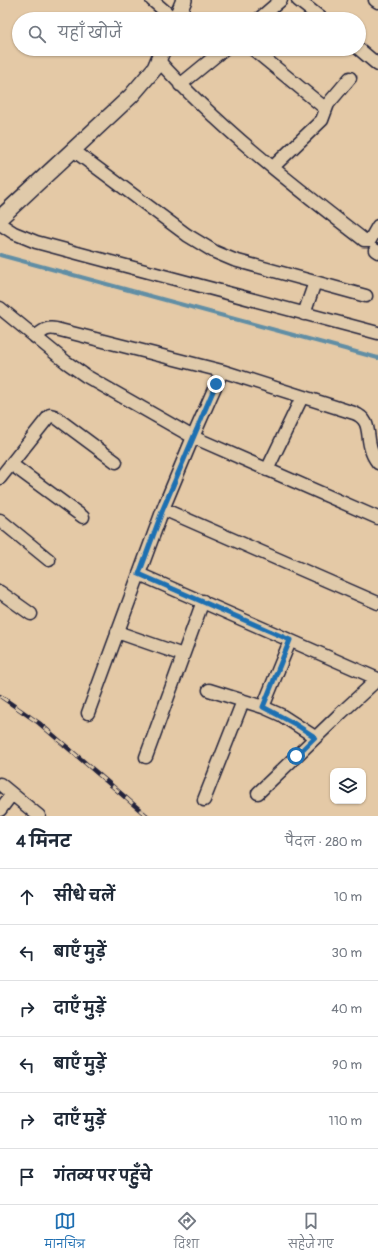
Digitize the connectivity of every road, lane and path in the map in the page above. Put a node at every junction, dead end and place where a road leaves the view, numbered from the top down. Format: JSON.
{"nodes":[{"id":1,"x":152,"y":0,"type":"edge"},
{"id":2,"x":184,"y":0,"type":"edge"},
{"id":3,"x":280,"y":0,"type":"edge"},
{"id":4,"x":298,"y":0,"type":"edge"},
{"id":5,"x":375,"y":0,"type":"edge"},
{"id":6,"x":378,"y":2,"type":"edge"},
{"id":7,"x":167,"y":12,"type":"edge"},
{"id":8,"x":178,"y":12,"type":"edge"},
{"id":9,"x":267,"y":12,"type":"edge"},
{"id":10,"x":313,"y":12,"type":"edge"},
{"id":11,"x":366,"y":55,"type":"edge"},
{"id":12,"x":160,"y":56,"type":"edge"},
{"id":13,"x":161,"y":56,"type":"edge"},
{"id":14,"x":215,"y":56,"type":"edge"},
{"id":15,"x":262,"y":56,"type":"edge"},
{"id":16,"x":378,"y":65,"type":"edge"},
{"id":17,"x":350,"y":78,"type":"dead end"},
{"id":18,"x":180,"y":85,"type":"junction"},
{"id":19,"x":326,"y":109,"type":"junction"},
{"id":20,"x":73,"y":150,"type":"junction"},
{"id":21,"x":273,"y":167,"type":"junction"},
{"id":22,"x":0,"y":218,"type":"edge"},
{"id":23,"x":0,"y":224,"type":"edge"},
{"id":24,"x":378,"y":226,"type":"edge"},
{"id":25,"x":315,"y":282,"type":"junction"},
{"id":26,"x":366,"y":296,"type":"dead end"},
{"id":27,"x":0,"y":308,"type":"edge"},
{"id":28,"x":304,"y":314,"type":"junction"},
{"id":29,"x":378,"y":333,"type":"edge"},
{"id":30,"x":36,"y":337,"type":"junction"},
{"id":31,"x":222,"y":371,"type":"junction"},
{"id":32,"x":302,"y":397,"type":"junction"},
{"id":33,"x":192,"y":437,"type":"junction"},
{"id":34,"x":116,"y":462,"type":"dead end"},
{"id":35,"x":378,"y":463,"type":"edge"},
{"id":36,"x":11,"y":464,"type":"junction"},
{"id":37,"x":267,"y":470,"type":"junction"},
{"id":38,"x":0,"y":478,"type":"edge"},
{"id":39,"x":163,"y":509,"type":"junction"},
{"id":40,"x":83,"y":517,"type":"dead end"},
{"id":41,"x":378,"y":518,"type":"edge"},
{"id":42,"x":0,"y":520,"type":"edge"},
{"id":43,"x":49,"y":560,"type":"dead end"},
{"id":44,"x":139,"y":574,"type":"junction"},
{"id":45,"x":0,"y":592,"type":"edge"},
{"id":46,"x":203,"y":602,"type":"junction"},
{"id":47,"x":378,"y":603,"type":"edge"},
{"id":48,"x":30,"y":614,"type":"dead end"},
{"id":49,"x":117,"y":632,"type":"junction"},
{"id":50,"x":290,"y":640,"type":"junction"},
{"id":51,"x":183,"y":655,"type":"junction"},
{"id":52,"x":378,"y":679,"type":"edge"},
{"id":53,"x":209,"y":690,"type":"dead end"},
{"id":54,"x":243,"y":701,"type":"junction"},
{"id":55,"x":263,"y":707,"type":"junction"},
{"id":56,"x":88,"y":713,"type":"dead end"},
{"id":57,"x":315,"y":737,"type":"junction"},
{"id":58,"x":146,"y":757,"type":"dead end"},
{"id":59,"x":0,"y":784,"type":"edge"},
{"id":60,"x":258,"y":793,"type":"dead end"},
{"id":61,"x":12,"y":794,"type":"junction"},
{"id":62,"x":204,"y":800,"type":"dead end"},
{"id":63,"x":0,"y":810,"type":"edge"},
{"id":64,"x":39,"y":816,"type":"edge"}],
"edges":[{"from":1,"to":7,"type":"street"},
{"from":2,"to":8,"type":"street"},
{"from":3,"to":9,"type":"street"},
{"from":4,"to":10,"type":"street"},
{"from":5,"to":6,"type":"street"},
{"from":11,"to":16,"type":"street"},
{"from":12,"to":20,"type":"street"},
{"from":13,"to":18,"type":"street"},
{"from":14,"to":18,"type":"street"},
{"from":15,"to":19,"type":"street"},
{"from":17,"to":19,"type":"street"},
{"from":18,"to":21,"type":"street"},
{"from":19,"to":21,"type":"street"},
{"from":20,"to":22,"type":"street"},
{"from":20,"to":25,"type":"street"},
{"from":21,"to":24,"type":"street"},
{"from":23,"to":28,"type":"street"},
{"from":25,"to":26,"type":"street"},
{"from":25,"to":28,"type":"street"},
{"from":27,"to":30,"type":"street"},
{"from":28,"to":29,"type":"street"},
{"from":30,"to":31,"type":"street"},
{"from":30,"to":33,"type":"street"},
{"from":31,"to":32,"type":"street"},
{"from":31,"to":33,"type":"street"},
{"from":32,"to":35,"type":"street"},
{"from":32,"to":37,"type":"street"},
{"from":33,"to":37,"type":"street"},
{"from":33,"to":39,"type":"street"},
{"from":34,"to":36,"type":"street"},
{"from":36,"to":38,"type":"street"},
{"from":36,"to":40,"type":"street"},
{"from":37,"to":41,"type":"street"},
{"from":39,"to":44,"type":"street"},
{"from":39,"to":47,"type":"street"},
{"from":42,"to":43,"type":"street"},
{"from":44,"to":46,"type":"street"},
{"from":44,"to":49,"type":"street"},
{"from":45,"to":48,"type":"street"},
{"from":46,"to":50,"type":"street"},
{"from":46,"to":51,"type":"street"},
{"from":49,"to":51,"type":"street"},
{"from":49,"to":56,"type":"street"},
{"from":50,"to":52,"type":"street"},
{"from":50,"to":55,"type":"street"},
{"from":51,"to":58,"type":"street"},
{"from":52,"to":57,"type":"street"},
{"from":53,"to":54,"type":"street"},
{"from":54,"to":55,"type":"street"},
{"from":54,"to":62,"type":"street"},
{"from":55,"to":57,"type":"street"},
{"from":57,"to":60,"type":"street"},
{"from":59,"to":61,"type":"street"},
{"from":61,"to":63,"type":"street"},
{"from":61,"to":64,"type":"street"}]}
